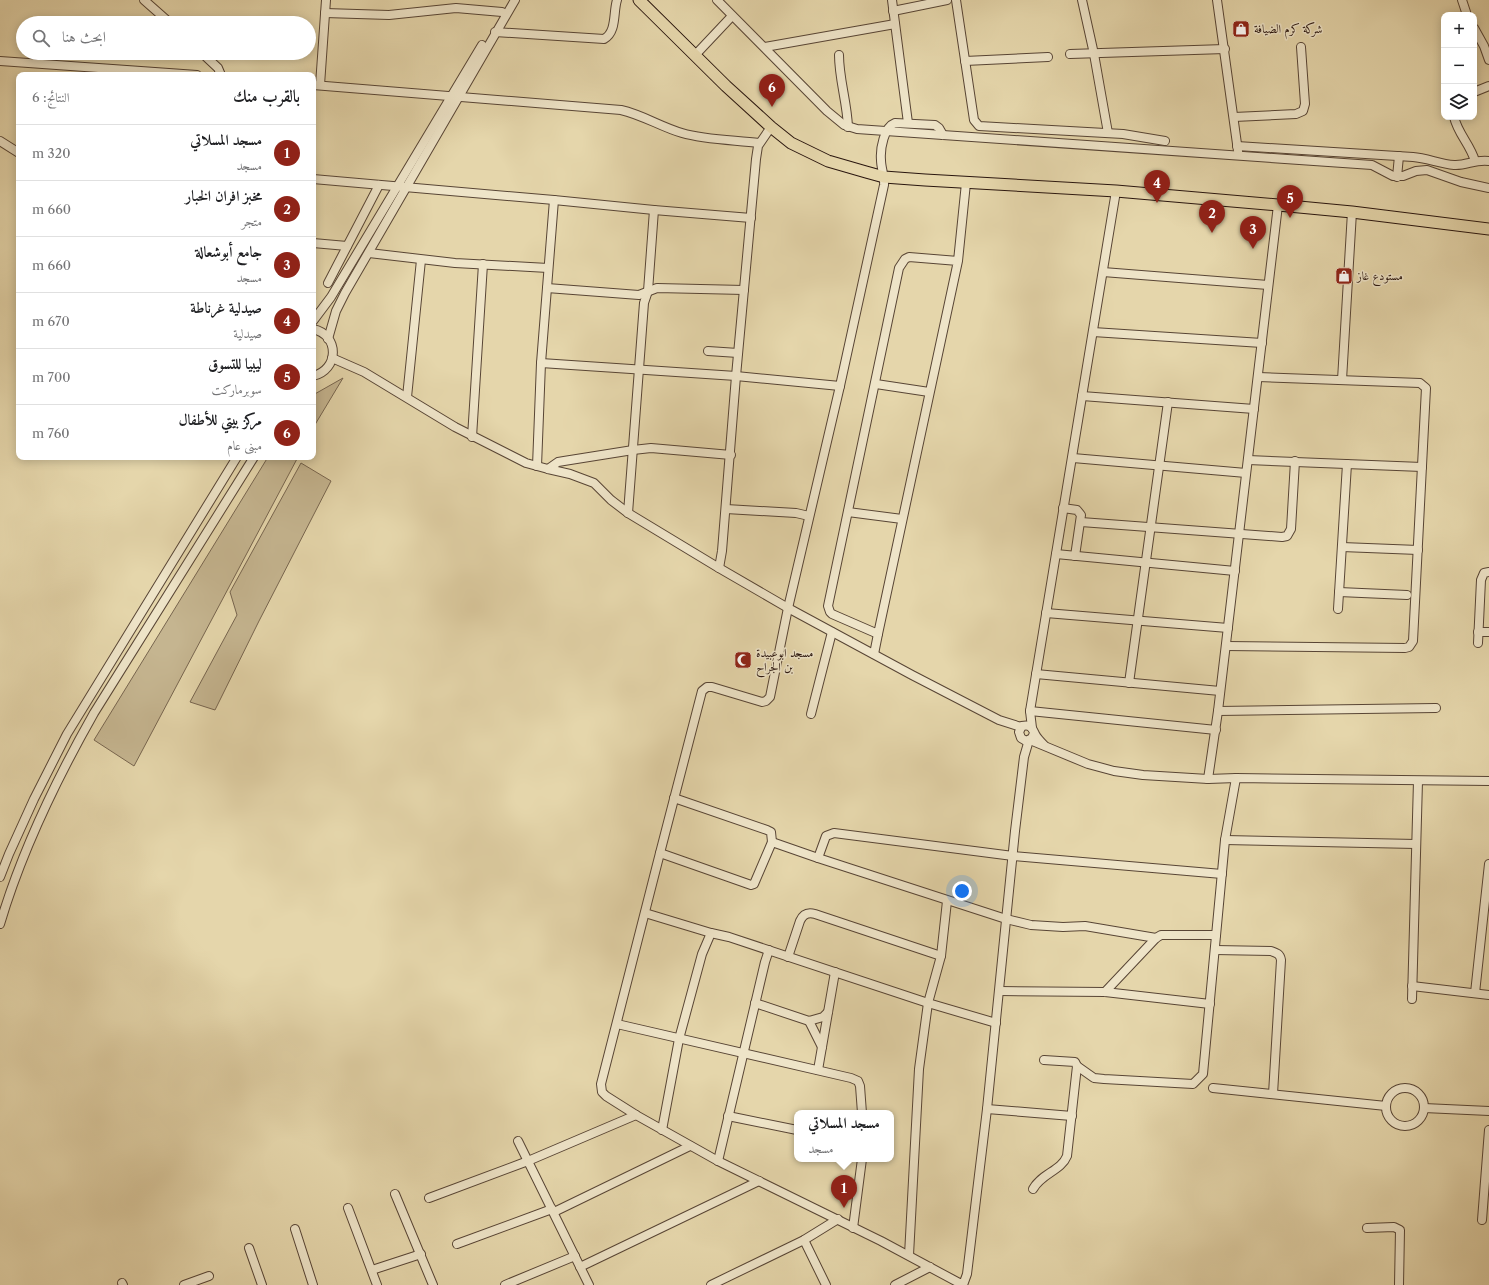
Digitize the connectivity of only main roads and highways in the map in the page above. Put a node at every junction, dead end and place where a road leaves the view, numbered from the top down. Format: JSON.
{"nodes":[{"id":1,"x":639,"y":0,"type":"edge"},
{"id":2,"x":647,"y":0,"type":"edge"},
{"id":3,"x":802,"y":147,"type":"junction"},
{"id":4,"x":1489,"y":229,"type":"edge"}],
"edges":[{"from":1,"to":3,"type":"main road"},
{"from":2,"to":3,"type":"main road"},
{"from":3,"to":4,"type":"main road"}]}
